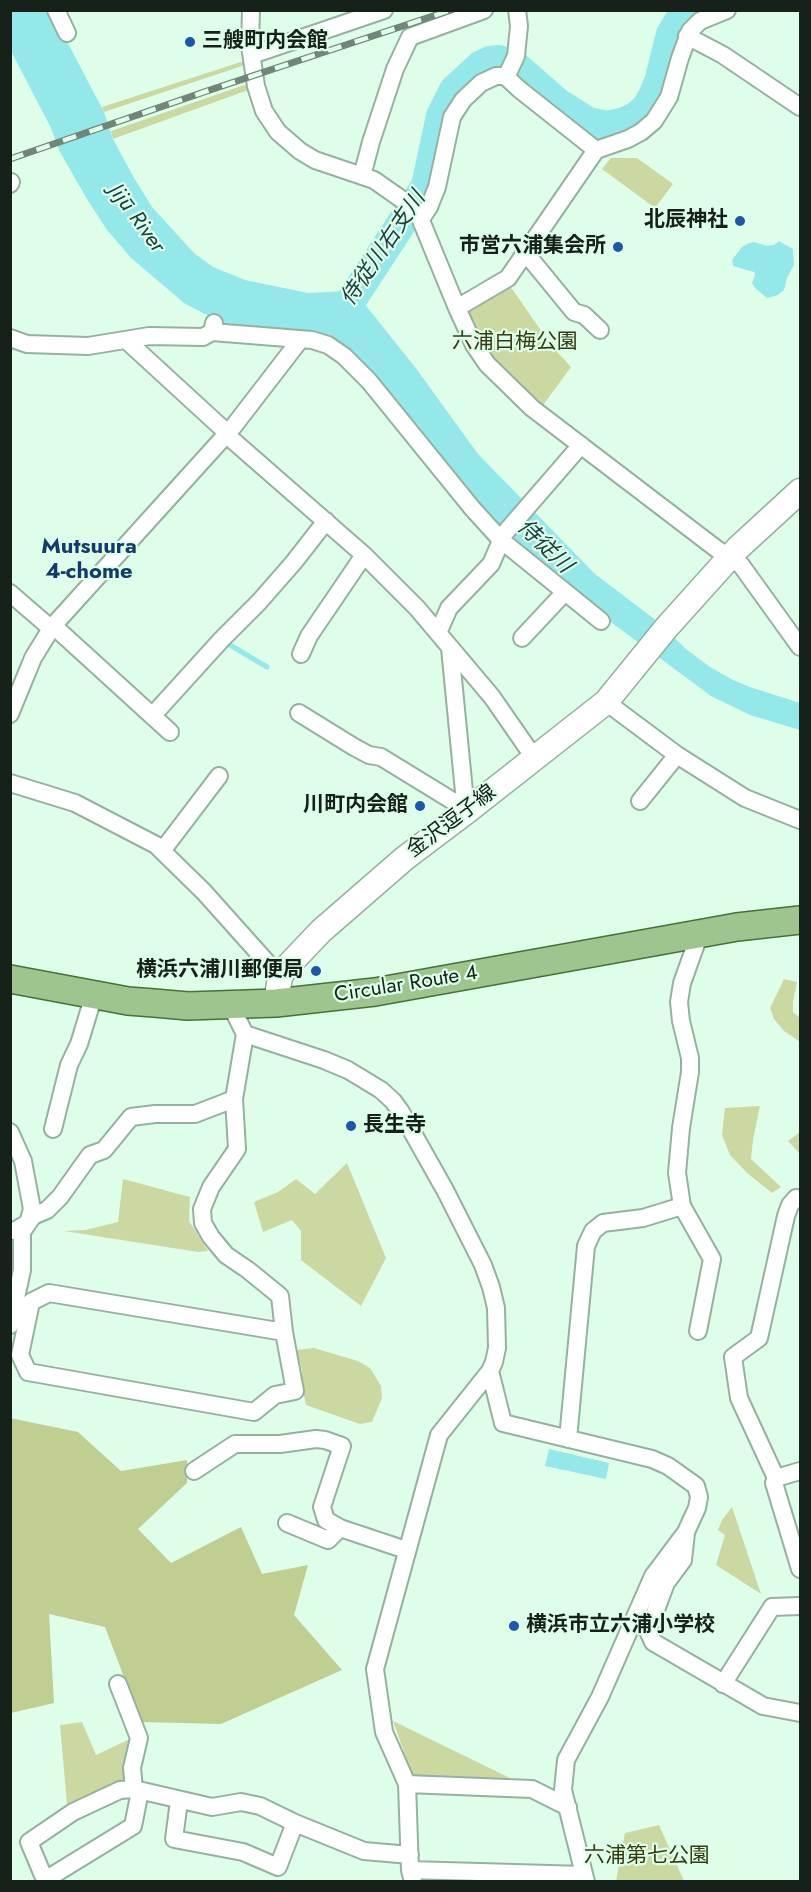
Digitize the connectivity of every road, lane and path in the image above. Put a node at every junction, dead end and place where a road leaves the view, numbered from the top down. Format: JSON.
{"nodes":[{"id":1,"x":56,"y":10,"type":"edge"},
{"id":2,"x":251,"y":10,"type":"edge"},
{"id":3,"x":384,"y":10,"type":"edge"},
{"id":4,"x":484,"y":10,"type":"edge"},
{"id":5,"x":517,"y":10,"type":"edge"},
{"id":6,"x":727,"y":10,"type":"edge"},
{"id":7,"x":67,"y":33,"type":"dead end"},
{"id":8,"x":687,"y":36,"type":"junction"},
{"id":9,"x":252,"y":55,"type":"junction"},
{"id":10,"x":507,"y":75,"type":"junction"},
{"id":11,"x":801,"y":107,"type":"edge"},
{"id":12,"x":596,"y":150,"type":"junction"},
{"id":13,"x":362,"y":176,"type":"junction"},
{"id":14,"x":420,"y":218,"type":"junction"},
{"id":15,"x":524,"y":251,"type":"junction"},
{"id":16,"x":457,"y":308,"type":"junction"},
{"id":17,"x":600,"y":330,"type":"dead end"},
{"id":18,"x":10,"y":338,"type":"edge"},
{"id":19,"x":126,"y":340,"type":"junction"},
{"id":20,"x":300,"y":340,"type":"junction"},
{"id":21,"x":226,"y":433,"type":"junction"},
{"id":22,"x":581,"y":445,"type":"junction"},
{"id":23,"x":801,"y":491,"type":"edge"},
{"id":24,"x":326,"y":521,"type":"junction"},
{"id":25,"x":502,"y":537,"type":"junction"},
{"id":26,"x":364,"y":555,"type":"junction"},
{"id":27,"x":729,"y":558,"type":"junction"},
{"id":28,"x":565,"y":592,"type":"junction"},
{"id":29,"x":10,"y":593,"type":"edge"},
{"id":30,"x":601,"y":621,"type":"dead end"},
{"id":31,"x":52,"y":627,"type":"junction"},
{"id":32,"x":438,"y":633,"type":"junction"},
{"id":33,"x":522,"y":638,"type":"dead end"},
{"id":34,"x":801,"y":646,"type":"edge"},
{"id":35,"x":450,"y":648,"type":"junction"},
{"id":36,"x":301,"y":654,"type":"dead end"},
{"id":37,"x":606,"y":702,"type":"junction"},
{"id":38,"x":299,"y":713,"type":"dead end"},
{"id":39,"x":10,"y":714,"type":"edge"},
{"id":40,"x":153,"y":715,"type":"junction"},
{"id":41,"x":170,"y":732,"type":"dead end"},
{"id":42,"x":677,"y":755,"type":"junction"},
{"id":43,"x":535,"y":759,"type":"junction"},
{"id":44,"x":219,"y":776,"type":"dead end"},
{"id":45,"x":10,"y":783,"type":"edge"},
{"id":46,"x":640,"y":801,"type":"dead end"},
{"id":47,"x":466,"y":812,"type":"junction"},
{"id":48,"x":801,"y":820,"type":"edge"},
{"id":49,"x":162,"y":851,"type":"junction"},
{"id":50,"x":801,"y":920,"type":"edge"},
{"id":51,"x":700,"y":933,"type":"junction"},
{"id":52,"x":280,"y":977,"type":"junction"},
{"id":53,"x":10,"y":979,"type":"edge"},
{"id":54,"x":94,"y":995,"type":"junction"},
{"id":55,"x":276,"y":1003,"type":"junction"},
{"id":56,"x":231,"y":1006,"type":"junction"},
{"id":57,"x":245,"y":1034,"type":"junction"},
{"id":58,"x":234,"y":1099,"type":"junction"},
{"id":59,"x":52,"y":1129,"type":"dead end"},
{"id":60,"x":10,"y":1132,"type":"edge"},
{"id":61,"x":801,"y":1199,"type":"edge"},
{"id":62,"x":682,"y":1206,"type":"junction"},
{"id":63,"x":28,"y":1223,"type":"junction"},
{"id":64,"x":10,"y":1231,"type":"edge"},
{"id":65,"x":10,"y":1325,"type":"edge"},
{"id":66,"x":698,"y":1331,"type":"dead end"},
{"id":67,"x":284,"y":1332,"type":"junction"},
{"id":68,"x":490,"y":1371,"type":"junction"},
{"id":69,"x":568,"y":1439,"type":"junction"},
{"id":70,"x":194,"y":1471,"type":"dead end"},
{"id":71,"x":801,"y":1471,"type":"edge"},
{"id":72,"x":776,"y":1479,"type":"junction"},
{"id":73,"x":287,"y":1523,"type":"dead end"},
{"id":74,"x":340,"y":1528,"type":"junction"},
{"id":75,"x":686,"y":1532,"type":"junction"},
{"id":76,"x":406,"y":1550,"type":"junction"},
{"id":77,"x":801,"y":1569,"type":"edge"},
{"id":78,"x":801,"y":1606,"type":"edge"},
{"id":79,"x":118,"y":1684,"type":"dead end"},
{"id":80,"x":723,"y":1684,"type":"junction"},
{"id":81,"x":801,"y":1713,"type":"edge"},
{"id":82,"x":407,"y":1784,"type":"junction"},
{"id":83,"x":137,"y":1790,"type":"junction"},
{"id":84,"x":179,"y":1800,"type":"junction"},
{"id":85,"x":568,"y":1807,"type":"junction"},
{"id":86,"x":295,"y":1823,"type":"junction"},
{"id":87,"x":411,"y":1869,"type":"edge"},
{"id":88,"x":585,"y":1878,"type":"edge"},
{"id":89,"x":45,"y":1881,"type":"edge"}],
"edges":[{"from":1,"to":7,"type":"street"},
{"from":2,"to":9,"type":"street"},
{"from":3,"to":9,"type":"street"},
{"from":4,"to":13,"type":"street"},
{"from":5,"to":10,"type":"street"},
{"from":6,"to":8,"type":"street"},
{"from":8,"to":11,"type":"street"},
{"from":8,"to":12,"type":"street"},
{"from":9,"to":13,"type":"street"},
{"from":10,"to":12,"type":"street"},
{"from":10,"to":14,"type":"street"},
{"from":12,"to":15,"type":"street"},
{"from":13,"to":14,"type":"street"},
{"from":14,"to":16,"type":"street"},
{"from":15,"to":16,"type":"street"},
{"from":15,"to":17,"type":"street"},
{"from":16,"to":22,"type":"street"},
{"from":18,"to":19,"type":"street"},
{"from":19,"to":20,"type":"street"},
{"from":19,"to":21,"type":"street"},
{"from":20,"to":21,"type":"street"},
{"from":20,"to":25,"type":"street"},
{"from":21,"to":24,"type":"street"},
{"from":21,"to":31,"type":"street"},
{"from":22,"to":25,"type":"street"},
{"from":22,"to":27,"type":"street"},
{"from":23,"to":27,"type":"main road"},
{"from":24,"to":26,"type":"street"},
{"from":24,"to":40,"type":"street"},
{"from":25,"to":28,"type":"street"},
{"from":25,"to":32,"type":"street"},
{"from":26,"to":32,"type":"street"},
{"from":26,"to":36,"type":"street"},
{"from":27,"to":34,"type":"street"},
{"from":27,"to":37,"type":"main road","name":"金沢逗子線"},
{"from":28,"to":30,"type":"street"},
{"from":28,"to":33,"type":"street"},
{"from":29,"to":31,"type":"street"},
{"from":31,"to":39,"type":"street"},
{"from":31,"to":40,"type":"street"},
{"from":32,"to":35,"type":"street"},
{"from":35,"to":43,"type":"street"},
{"from":35,"to":47,"type":"street"},
{"from":37,"to":42,"type":"street"},
{"from":37,"to":43,"type":"main road","name":"金沢逗子線"},
{"from":38,"to":47,"type":"street"},
{"from":40,"to":41,"type":"street"},
{"from":42,"to":46,"type":"street"},
{"from":42,"to":48,"type":"street"},
{"from":43,"to":47,"type":"main road","name":"金沢逗子線"},
{"from":44,"to":49,"type":"street"},
{"from":45,"to":49,"type":"street"},
{"from":47,"to":52,"type":"main road","name":"金沢逗子線"},
{"from":49,"to":52,"type":"street"},
{"from":50,"to":51,"type":"main road","name":"Circular Route 4"},
{"from":51,"to":55,"type":"main road","name":"Circular Route 4"},
{"from":51,"to":62,"type":"street"},
{"from":52,"to":55,"type":"main road","name":"金沢逗子線"},
{"from":53,"to":54,"type":"main road","name":"Circular Route 4"},
{"from":54,"to":56,"type":"main road","name":"Circular Route 4"},
{"from":54,"to":59,"type":"street"},
{"from":55,"to":56,"type":"main road","name":"Circular Route 4"},
{"from":56,"to":57,"type":"street"},
{"from":57,"to":58,"type":"street"},
{"from":57,"to":68,"type":"street"},
{"from":58,"to":63,"type":"street"},
{"from":58,"to":67,"type":"street"},
{"from":60,"to":63,"type":"street"},
{"from":61,"to":72,"type":"street"},
{"from":62,"to":66,"type":"street"},
{"from":62,"to":69,"type":"street"},
{"from":63,"to":64,"type":"street"},
{"from":63,"to":65,"type":"street"},
{"from":67,"to":67,"type":"street"},
{"from":68,"to":69,"type":"street"},
{"from":68,"to":76,"type":"street"},
{"from":69,"to":75,"type":"street"},
{"from":70,"to":74,"type":"street"},
{"from":71,"to":72,"type":"street"},
{"from":72,"to":77,"type":"street"},
{"from":73,"to":74,"type":"street"},
{"from":74,"to":76,"type":"street"},
{"from":75,"to":80,"type":"street"},
{"from":75,"to":85,"type":"street"},
{"from":76,"to":82,"type":"street"},
{"from":78,"to":80,"type":"street"},
{"from":79,"to":83,"type":"street"},
{"from":80,"to":81,"type":"street"},
{"from":82,"to":85,"type":"street"},
{"from":82,"to":87,"type":"street"},
{"from":83,"to":84,"type":"street"},
{"from":83,"to":89,"type":"street"},
{"from":83,"to":89,"type":"street"},
{"from":84,"to":86,"type":"street"},
{"from":84,"to":86,"type":"street"},
{"from":85,"to":88,"type":"street"},
{"from":86,"to":87,"type":"street"},
{"from":87,"to":88,"type":"street"}]}
